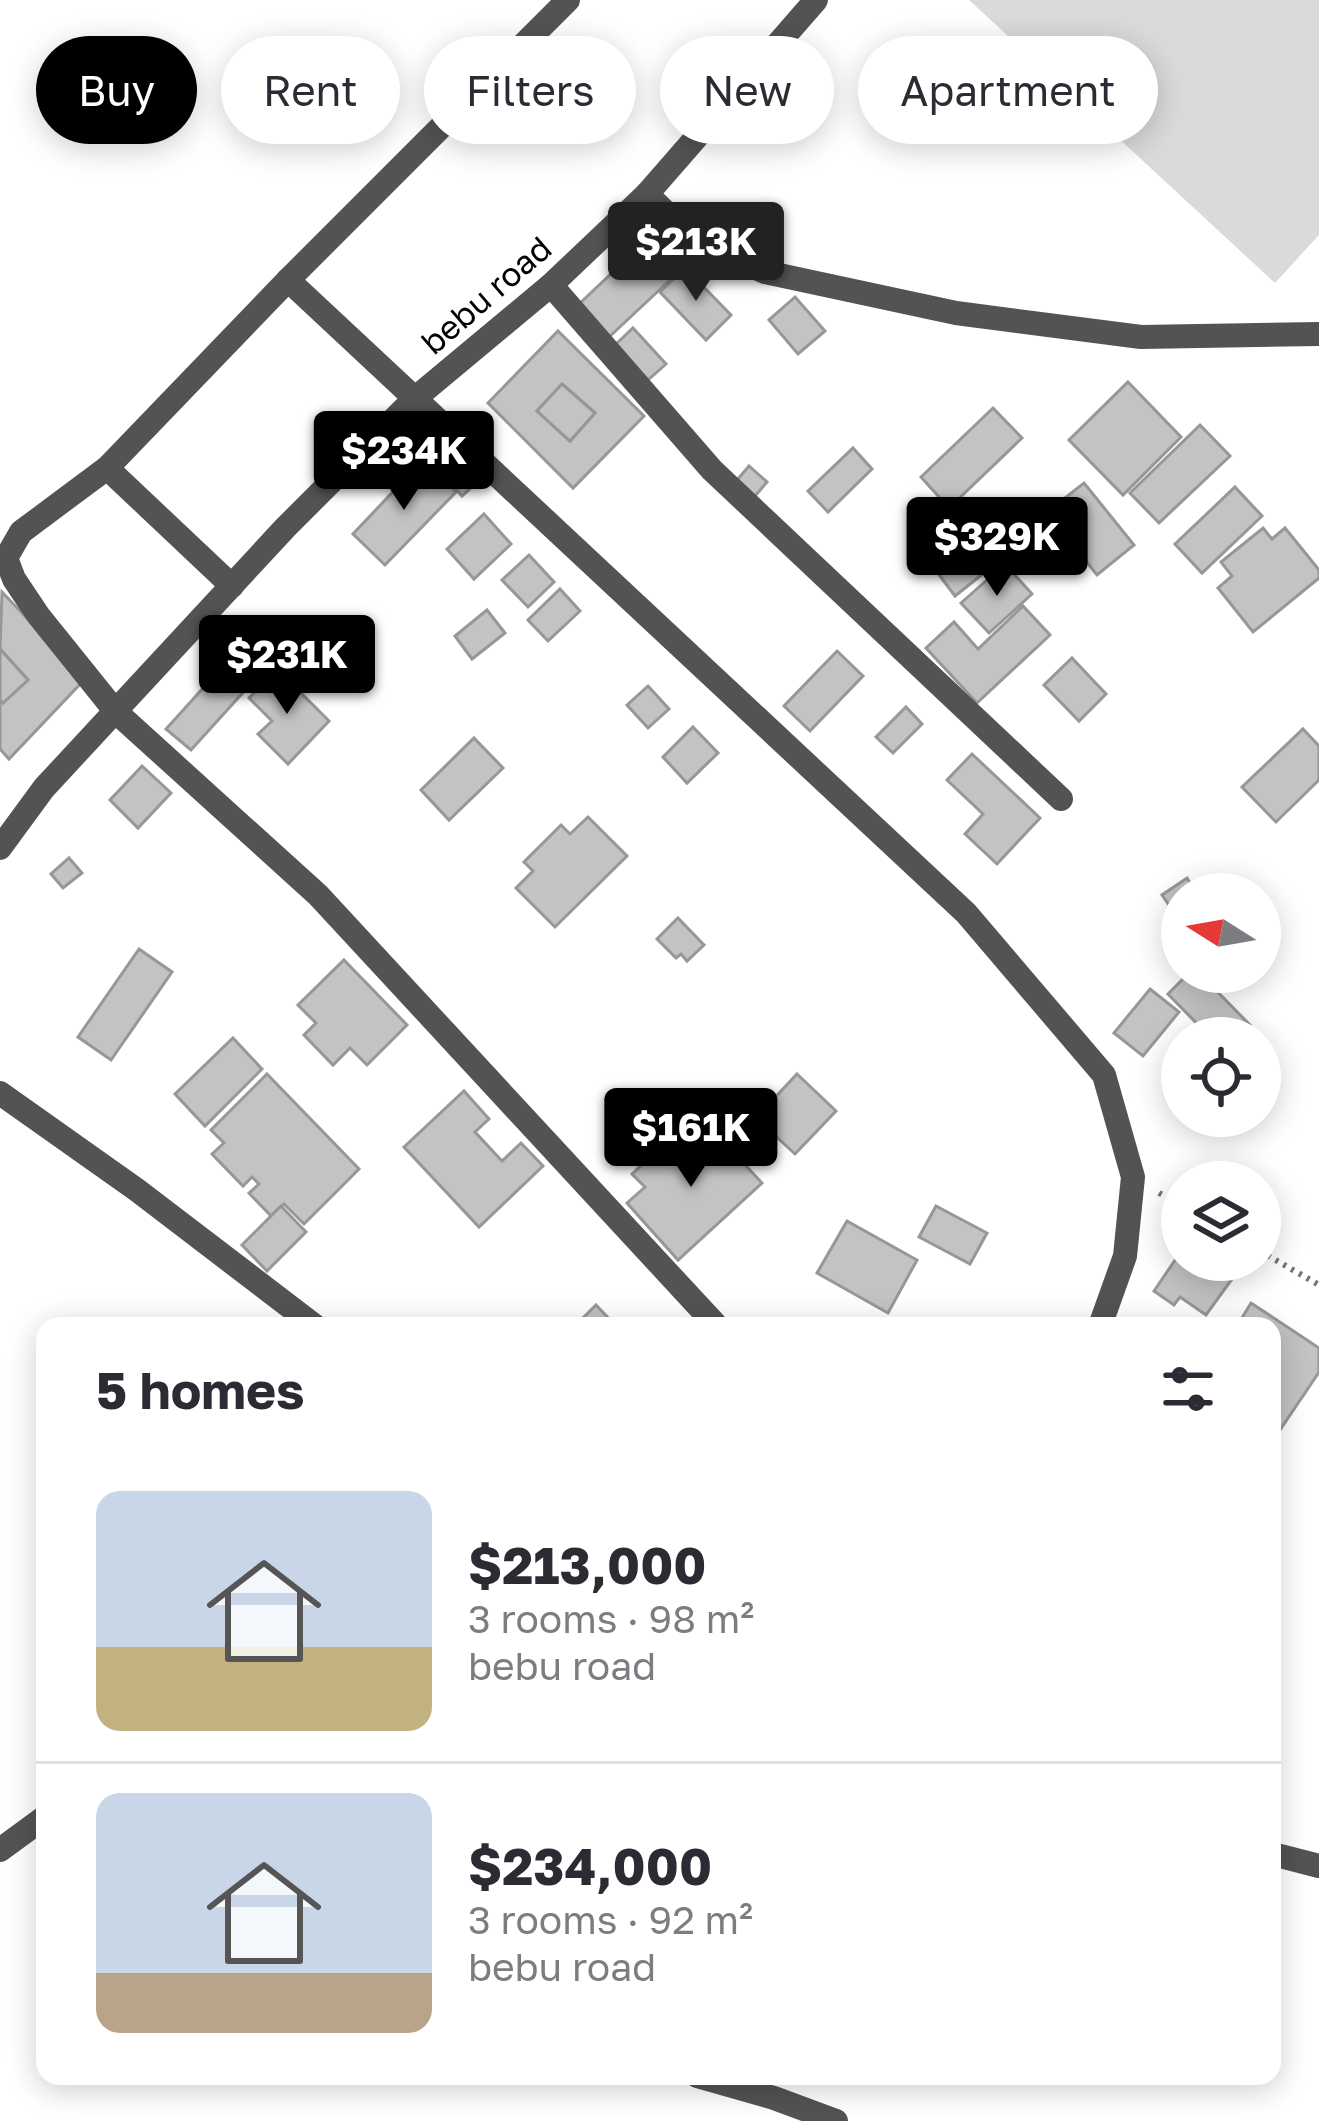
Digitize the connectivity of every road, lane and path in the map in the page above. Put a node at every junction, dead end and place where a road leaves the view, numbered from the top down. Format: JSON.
{"nodes":[{"id":1,"x":568,"y":0,"type":"edge"},
{"id":2,"x":816,"y":0,"type":"edge"},
{"id":3,"x":646,"y":194,"type":"junction"},
{"id":4,"x":288,"y":280,"type":"junction"},
{"id":5,"x":551,"y":285,"type":"junction"},
{"id":6,"x":1319,"y":334,"type":"edge"},
{"id":7,"x":413,"y":400,"type":"junction"},
{"id":8,"x":107,"y":468,"type":"junction"},
{"id":9,"x":232,"y":586,"type":"junction"},
{"id":10,"x":116,"y":712,"type":"junction"},
{"id":11,"x":1061,"y":799,"type":"dead end"},
{"id":12,"x":0,"y":848,"type":"edge"},
{"id":13,"x":0,"y":1093,"type":"edge"},
{"id":14,"x":1281,"y":1263,"type":"edge"},
{"id":15,"x":1319,"y":1285,"type":"edge"},
{"id":16,"x":303,"y":1317,"type":"edge"},
{"id":17,"x":709,"y":1317,"type":"edge"},
{"id":18,"x":1103,"y":1317,"type":"edge"},
{"id":19,"x":36,"y":1824,"type":"edge"},
{"id":20,"x":0,"y":1850,"type":"edge"},
{"id":21,"x":1281,"y":1856,"type":"edge"},
{"id":22,"x":1319,"y":1865,"type":"edge"},
{"id":23,"x":728,"y":2085,"type":"edge"},
{"id":24,"x":836,"y":2121,"type":"edge"}],
"edges":[{"from":1,"to":4,"type":"street"},
{"from":2,"to":3,"type":"street","name":"bebu road"},
{"from":3,"to":5,"type":"street","name":"bebu road"},
{"from":3,"to":6,"type":"street"},
{"from":4,"to":7,"type":"street"},
{"from":4,"to":8,"type":"street"},
{"from":5,"to":7,"type":"street","name":"bebu road"},
{"from":5,"to":11,"type":"street"},
{"from":7,"to":9,"type":"street","name":"bebu road"},
{"from":7,"to":18,"type":"street"},
{"from":8,"to":9,"type":"street"},
{"from":8,"to":10,"type":"street"},
{"from":9,"to":10,"type":"street","name":"bebu road"},
{"from":10,"to":12,"type":"street","name":"bebu road"},
{"from":10,"to":17,"type":"street"},
{"from":13,"to":16,"type":"street"},
{"from":14,"to":15,"type":"path"},
{"from":19,"to":20,"type":"street"},
{"from":21,"to":22,"type":"street"},
{"from":23,"to":24,"type":"street"}]}
